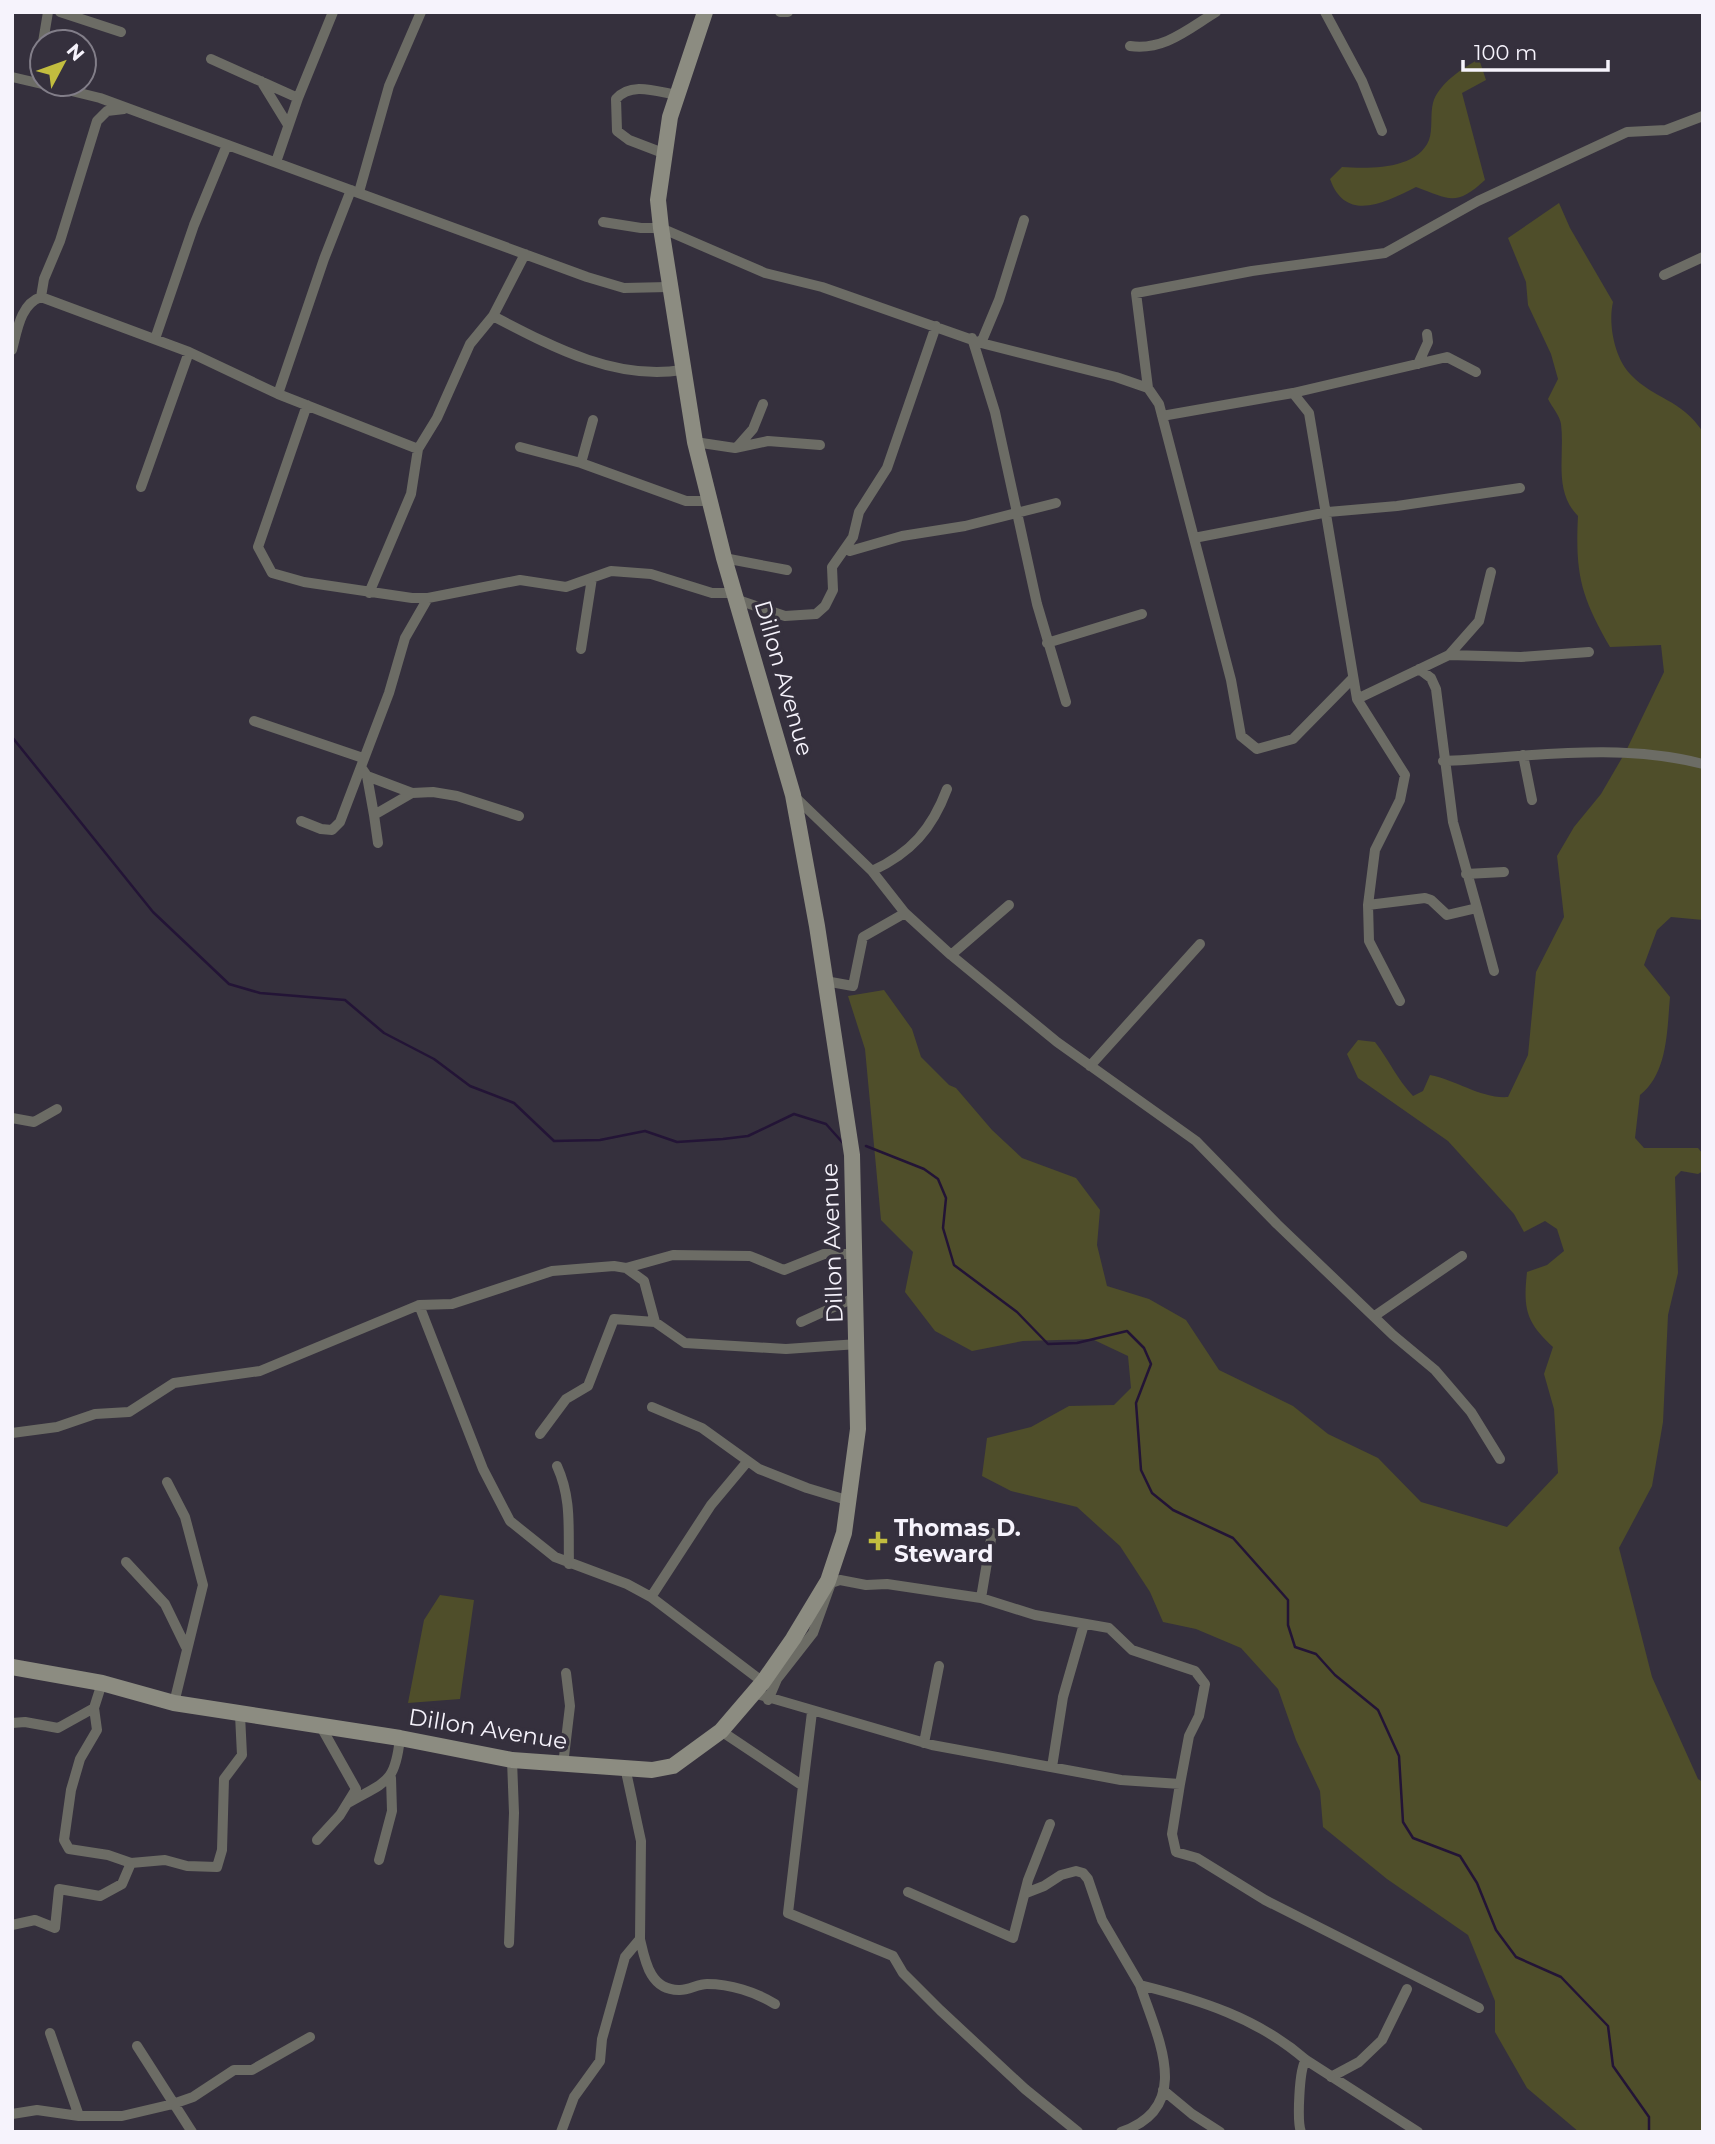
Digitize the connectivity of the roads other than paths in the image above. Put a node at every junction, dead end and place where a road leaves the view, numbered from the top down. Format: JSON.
{"nodes":[{"id":1,"x":61,"y":12,"type":"edge"},
{"id":2,"x":333,"y":12,"type":"edge"},
{"id":3,"x":421,"y":12,"type":"edge"},
{"id":4,"x":705,"y":12,"type":"edge"},
{"id":5,"x":780,"y":12,"type":"edge"},
{"id":6,"x":788,"y":12,"type":"edge"},
{"id":7,"x":1216,"y":12,"type":"edge"},
{"id":8,"x":1325,"y":12,"type":"edge"},
{"id":9,"x":121,"y":32,"type":"dead end"},
{"id":10,"x":1130,"y":46,"type":"dead end"},
{"id":11,"x":211,"y":59,"type":"dead end"},
{"id":12,"x":261,"y":81,"type":"junction"},
{"id":13,"x":677,"y":95,"type":"junction"},
{"id":14,"x":93,"y":98,"type":"edge"},
{"id":15,"x":298,"y":98,"type":"junction"},
{"id":16,"x":128,"y":108,"type":"junction"},
{"id":17,"x":1703,"y":116,"type":"edge"},
{"id":18,"x":288,"y":125,"type":"junction"},
{"id":19,"x":1382,"y":131,"type":"dead end"},
{"id":20,"x":227,"y":145,"type":"junction"},
{"id":21,"x":663,"y":153,"type":"junction"},
{"id":22,"x":276,"y":162,"type":"junction"},
{"id":23,"x":355,"y":191,"type":"junction"},
{"id":24,"x":1024,"y":220,"type":"dead end"},
{"id":25,"x":603,"y":222,"type":"dead end"},
{"id":26,"x":661,"y":228,"type":"junction"},
{"id":27,"x":525,"y":254,"type":"junction"},
{"id":28,"x":1703,"y":257,"type":"edge"},
{"id":29,"x":1664,"y":275,"type":"dead end"},
{"id":30,"x":668,"y":287,"type":"junction"},
{"id":31,"x":41,"y":297,"type":"junction"},
{"id":32,"x":493,"y":316,"type":"junction"},
{"id":33,"x":936,"y":326,"type":"junction"},
{"id":34,"x":1427,"y":334,"type":"dead end"},
{"id":35,"x":155,"y":340,"type":"junction"},
{"id":36,"x":976,"y":341,"type":"junction"},
{"id":37,"x":12,"y":351,"type":"edge"},
{"id":38,"x":189,"y":352,"type":"junction"},
{"id":39,"x":1418,"y":364,"type":"junction"},
{"id":40,"x":682,"y":370,"type":"junction"},
{"id":41,"x":1476,"y":372,"type":"dead end"},
{"id":42,"x":1148,"y":388,"type":"junction"},
{"id":43,"x":1293,"y":393,"type":"junction"},
{"id":44,"x":278,"y":394,"type":"junction"},
{"id":45,"x":763,"y":404,"type":"dead end"},
{"id":46,"x":307,"y":405,"type":"junction"},
{"id":47,"x":1162,"y":416,"type":"junction"},
{"id":48,"x":593,"y":420,"type":"dead end"},
{"id":49,"x":695,"y":442,"type":"junction"},
{"id":50,"x":820,"y":444,"type":"dead end"},
{"id":51,"x":520,"y":447,"type":"dead end"},
{"id":52,"x":735,"y":448,"type":"junction"},
{"id":53,"x":418,"y":449,"type":"junction"},
{"id":54,"x":581,"y":463,"type":"junction"},
{"id":55,"x":141,"y":488,"type":"dead end"},
{"id":56,"x":1520,"y":488,"type":"dead end"},
{"id":57,"x":710,"y":501,"type":"junction"},
{"id":58,"x":1056,"y":503,"type":"dead end"},
{"id":59,"x":1016,"y":511,"type":"junction"},
{"id":60,"x":1328,"y":512,"type":"junction"},
{"id":61,"x":1194,"y":538,"type":"junction"},
{"id":62,"x":846,"y":549,"type":"junction"},
{"id":63,"x":724,"y":558,"type":"junction"},
{"id":64,"x":788,"y":570,"type":"dead end"},
{"id":65,"x":1491,"y":572,"type":"dead end"},
{"id":66,"x":592,"y":578,"type":"junction"},
{"id":67,"x":369,"y":593,"type":"junction"},
{"id":68,"x":737,"y":597,"type":"junction"},
{"id":69,"x":428,"y":598,"type":"junction"},
{"id":70,"x":1142,"y":614,"type":"dead end"},
{"id":71,"x":1047,"y":643,"type":"junction"},
{"id":72,"x":581,"y":649,"type":"dead end"},
{"id":73,"x":1589,"y":652,"type":"dead end"},
{"id":74,"x":1449,"y":655,"type":"junction"},
{"id":75,"x":1419,"y":668,"type":"junction"},
{"id":76,"x":1352,"y":680,"type":"junction"},
{"id":77,"x":1357,"y":699,"type":"junction"},
{"id":78,"x":1066,"y":702,"type":"dead end"},
{"id":79,"x":254,"y":720,"type":"dead end"},
{"id":80,"x":1523,"y":755,"type":"junction"},
{"id":81,"x":1443,"y":761,"type":"junction"},
{"id":82,"x":1703,"y":764,"type":"edge"},
{"id":83,"x":364,"y":767,"type":"junction"},
{"id":84,"x":947,"y":789,"type":"dead end"},
{"id":85,"x":412,"y":793,"type":"junction"},
{"id":86,"x":793,"y":795,"type":"junction"},
{"id":87,"x":1532,"y":800,"type":"dead end"},
{"id":88,"x":374,"y":815,"type":"junction"},
{"id":89,"x":519,"y":816,"type":"dead end"},
{"id":90,"x":302,"y":821,"type":"dead end"},
{"id":91,"x":378,"y":843,"type":"dead end"},
{"id":92,"x":872,"y":871,"type":"junction"},
{"id":93,"x":1504,"y":872,"type":"dead end"},
{"id":94,"x":1466,"y":874,"type":"junction"},
{"id":95,"x":1009,"y":905,"type":"dead end"},
{"id":96,"x":1368,"y":905,"type":"junction"},
{"id":97,"x":1477,"y":908,"type":"junction"},
{"id":98,"x":905,"y":913,"type":"junction"},
{"id":99,"x":1200,"y":944,"type":"dead end"},
{"id":100,"x":951,"y":955,"type":"junction"},
{"id":101,"x":1494,"y":971,"type":"dead end"},
{"id":102,"x":825,"y":981,"type":"junction"},
{"id":103,"x":1400,"y":1001,"type":"dead end"},
{"id":104,"x":1090,"y":1066,"type":"junction"},
{"id":105,"x":57,"y":1109,"type":"dead end"},
{"id":106,"x":12,"y":1118,"type":"edge"},
{"id":107,"x":853,"y":1254,"type":"junction"},
{"id":108,"x":1462,"y":1256,"type":"dead end"},
{"id":109,"x":626,"y":1268,"type":"junction"},
{"id":110,"x":856,"y":1297,"type":"junction"},
{"id":111,"x":419,"y":1305,"type":"junction"},
{"id":112,"x":1376,"y":1315,"type":"junction"},
{"id":113,"x":655,"y":1322,"type":"junction"},
{"id":114,"x":802,"y":1322,"type":"dead end"},
{"id":115,"x":858,"y":1344,"type":"junction"},
{"id":116,"x":652,"y":1408,"type":"dead end"},
{"id":117,"x":12,"y":1433,"type":"edge"},
{"id":118,"x":540,"y":1434,"type":"dead end"},
{"id":119,"x":1500,"y":1459,"type":"dead end"},
{"id":120,"x":747,"y":1462,"type":"junction"},
{"id":121,"x":557,"y":1466,"type":"dead end"},
{"id":122,"x":167,"y":1482,"type":"dead end"},
{"id":123,"x":850,"y":1501,"type":"junction"},
{"id":124,"x":992,"y":1533,"type":"dead end"},
{"id":125,"x":126,"y":1562,"type":"dead end"},
{"id":126,"x":569,"y":1564,"type":"junction"},
{"id":127,"x":652,"y":1597,"type":"junction"},
{"id":128,"x":981,"y":1598,"type":"junction"},
{"id":129,"x":1084,"y":1624,"type":"junction"},
{"id":130,"x":187,"y":1650,"type":"junction"},
{"id":131,"x":939,"y":1666,"type":"dead end"},
{"id":132,"x":12,"y":1667,"type":"edge"},
{"id":133,"x":565,"y":1673,"type":"dead end"},
{"id":134,"x":102,"y":1683,"type":"junction"},
{"id":135,"x":762,"y":1691,"type":"junction"},
{"id":136,"x":174,"y":1703,"type":"junction"},
{"id":137,"x":94,"y":1708,"type":"junction"},
{"id":138,"x":812,"y":1712,"type":"junction"},
{"id":139,"x":240,"y":1715,"type":"junction"},
{"id":140,"x":12,"y":1723,"type":"edge"},
{"id":141,"x":320,"y":1725,"type":"junction"},
{"id":142,"x":721,"y":1731,"type":"junction"},
{"id":143,"x":400,"y":1738,"type":"junction"},
{"id":144,"x":923,"y":1742,"type":"junction"},
{"id":145,"x":512,"y":1760,"type":"junction"},
{"id":146,"x":563,"y":1765,"type":"junction"},
{"id":147,"x":625,"y":1767,"type":"junction"},
{"id":148,"x":1052,"y":1767,"type":"junction"},
{"id":149,"x":391,"y":1778,"type":"junction"},
{"id":150,"x":1180,"y":1784,"type":"junction"},
{"id":151,"x":803,"y":1786,"type":"junction"},
{"id":152,"x":347,"y":1803,"type":"junction"},
{"id":153,"x":1050,"y":1824,"type":"dead end"},
{"id":154,"x":317,"y":1840,"type":"dead end"},
{"id":155,"x":379,"y":1860,"type":"dead end"},
{"id":156,"x":131,"y":1863,"type":"junction"},
{"id":157,"x":908,"y":1892,"type":"dead end"},
{"id":158,"x":1026,"y":1893,"type":"junction"},
{"id":159,"x":12,"y":1925,"type":"edge"},
{"id":160,"x":640,"y":1939,"type":"junction"},
{"id":161,"x":509,"y":1943,"type":"dead end"},
{"id":162,"x":1140,"y":1985,"type":"junction"},
{"id":163,"x":1407,"y":1989,"type":"dead end"},
{"id":164,"x":775,"y":2004,"type":"dead end"},
{"id":165,"x":1479,"y":2008,"type":"dead end"},
{"id":166,"x":50,"y":2033,"type":"dead end"},
{"id":167,"x":310,"y":2038,"type":"dead end"},
{"id":168,"x":137,"y":2046,"type":"dead end"},
{"id":169,"x":1306,"y":2060,"type":"junction"},
{"id":170,"x":1331,"y":2077,"type":"junction"},
{"id":171,"x":1163,"y":2090,"type":"junction"},
{"id":172,"x":173,"y":2104,"type":"junction"},
{"id":173,"x":12,"y":2114,"type":"edge"},
{"id":174,"x":79,"y":2116,"type":"junction"},
{"id":175,"x":192,"y":2132,"type":"edge"},
{"id":176,"x":561,"y":2132,"type":"edge"},
{"id":177,"x":1078,"y":2132,"type":"edge"},
{"id":178,"x":1121,"y":2132,"type":"edge"},
{"id":179,"x":1220,"y":2132,"type":"edge"},
{"id":180,"x":1301,"y":2132,"type":"edge"},
{"id":181,"x":1418,"y":2132,"type":"edge"}],
"edges":[{"from":1,"to":9,"type":"street"},
{"from":2,"to":15,"type":"street"},
{"from":3,"to":23,"type":"street"},
{"from":4,"to":13,"type":"street","name":"Dillon Avenue"},
{"from":5,"to":6,"type":"street"},
{"from":7,"to":10,"type":"street"},
{"from":8,"to":19,"type":"street"},
{"from":11,"to":12,"type":"street"},
{"from":12,"to":15,"type":"street"},
{"from":12,"to":18,"type":"street"},
{"from":13,"to":21,"type":"street","name":"Dillon Avenue"},
{"from":13,"to":21,"type":"street"},
{"from":14,"to":16,"type":"street"},
{"from":15,"to":18,"type":"street"},
{"from":16,"to":20,"type":"street"},
{"from":16,"to":31,"type":"street"},
{"from":17,"to":42,"type":"street"},
{"from":18,"to":22,"type":"street"},
{"from":20,"to":22,"type":"street"},
{"from":20,"to":35,"type":"street"},
{"from":21,"to":26,"type":"street","name":"Dillon Avenue"},
{"from":22,"to":23,"type":"street"},
{"from":23,"to":27,"type":"street"},
{"from":23,"to":44,"type":"street"},
{"from":24,"to":36,"type":"street"},
{"from":25,"to":26,"type":"street"},
{"from":26,"to":30,"type":"street","name":"Dillon Avenue"},
{"from":26,"to":33,"type":"street"},
{"from":27,"to":30,"type":"street"},
{"from":27,"to":32,"type":"street"},
{"from":28,"to":29,"type":"street"},
{"from":30,"to":40,"type":"street","name":"Dillon Avenue"},
{"from":31,"to":35,"type":"street"},
{"from":31,"to":37,"type":"street"},
{"from":32,"to":40,"type":"street"},
{"from":32,"to":53,"type":"street"},
{"from":33,"to":36,"type":"street"},
{"from":33,"to":62,"type":"street"},
{"from":34,"to":39,"type":"street"},
{"from":35,"to":38,"type":"street"},
{"from":36,"to":42,"type":"street"},
{"from":36,"to":59,"type":"street"},
{"from":38,"to":44,"type":"street"},
{"from":38,"to":55,"type":"street"},
{"from":39,"to":41,"type":"street"},
{"from":39,"to":43,"type":"street"},
{"from":40,"to":49,"type":"street","name":"Dillon Avenue"},
{"from":42,"to":47,"type":"street"},
{"from":43,"to":47,"type":"street"},
{"from":43,"to":60,"type":"street"},
{"from":44,"to":46,"type":"street"},
{"from":45,"to":52,"type":"street"},
{"from":46,"to":53,"type":"street"},
{"from":46,"to":67,"type":"street"},
{"from":47,"to":61,"type":"street"},
{"from":48,"to":54,"type":"street"},
{"from":49,"to":52,"type":"street"},
{"from":49,"to":57,"type":"street","name":"Dillon Avenue"},
{"from":50,"to":52,"type":"street"},
{"from":51,"to":54,"type":"street"},
{"from":53,"to":67,"type":"street"},
{"from":54,"to":57,"type":"street"},
{"from":56,"to":60,"type":"street"},
{"from":57,"to":63,"type":"street","name":"Dillon Avenue"},
{"from":58,"to":59,"type":"street"},
{"from":59,"to":62,"type":"street"},
{"from":59,"to":71,"type":"street"},
{"from":60,"to":61,"type":"street"},
{"from":60,"to":76,"type":"street"},
{"from":61,"to":76,"type":"street"},
{"from":62,"to":68,"type":"street"},
{"from":63,"to":64,"type":"street"},
{"from":63,"to":68,"type":"street","name":"Dillon Avenue"},
{"from":65,"to":74,"type":"street"},
{"from":66,"to":68,"type":"street"},
{"from":66,"to":69,"type":"street"},
{"from":66,"to":72,"type":"street"},
{"from":67,"to":69,"type":"street"},
{"from":68,"to":86,"type":"street","name":"Dillon Avenue"},
{"from":69,"to":83,"type":"street"},
{"from":70,"to":71,"type":"street"},
{"from":71,"to":78,"type":"street"},
{"from":73,"to":74,"type":"street"},
{"from":74,"to":75,"type":"street"},
{"from":75,"to":77,"type":"street"},
{"from":75,"to":81,"type":"street"},
{"from":76,"to":77,"type":"street"},
{"from":77,"to":96,"type":"street"},
{"from":79,"to":83,"type":"street"},
{"from":80,"to":81,"type":"street"},
{"from":80,"to":82,"type":"street"},
{"from":80,"to":87,"type":"street"},
{"from":81,"to":94,"type":"street"},
{"from":83,"to":85,"type":"street"},
{"from":83,"to":88,"type":"street"},
{"from":83,"to":90,"type":"street"},
{"from":84,"to":92,"type":"street"},
{"from":85,"to":88,"type":"street"},
{"from":85,"to":89,"type":"street"},
{"from":86,"to":92,"type":"street"},
{"from":86,"to":102,"type":"street","name":"Dillon Avenue"},
{"from":88,"to":91,"type":"street"},
{"from":92,"to":98,"type":"street"},
{"from":93,"to":94,"type":"street"},
{"from":94,"to":97,"type":"street"},
{"from":95,"to":100,"type":"street"},
{"from":96,"to":97,"type":"street"},
{"from":96,"to":103,"type":"street"},
{"from":97,"to":101,"type":"street"},
{"from":98,"to":100,"type":"street"},
{"from":98,"to":102,"type":"street"},
{"from":99,"to":104,"type":"street"},
{"from":100,"to":104,"type":"street"},
{"from":102,"to":107,"type":"street","name":"Dillon Avenue"},
{"from":104,"to":112,"type":"street"},
{"from":105,"to":106,"type":"street"},
{"from":107,"to":109,"type":"street"},
{"from":107,"to":110,"type":"street","name":"Dillon Avenue"},
{"from":108,"to":112,"type":"street"},
{"from":109,"to":111,"type":"street"},
{"from":109,"to":113,"type":"street"},
{"from":110,"to":114,"type":"street"},
{"from":110,"to":115,"type":"street","name":"Dillon Avenue"},
{"from":111,"to":117,"type":"street"},
{"from":111,"to":126,"type":"street"},
{"from":112,"to":119,"type":"street"},
{"from":113,"to":115,"type":"street"},
{"from":113,"to":118,"type":"street"},
{"from":115,"to":123,"type":"street","name":"Dillon Avenue"},
{"from":116,"to":120,"type":"street"},
{"from":120,"to":123,"type":"street"},
{"from":120,"to":127,"type":"street"},
{"from":121,"to":126,"type":"street"},
{"from":122,"to":130,"type":"street"},
{"from":123,"to":135,"type":"street","name":"Dillon Avenue"},
{"from":124,"to":128,"type":"street"},
{"from":125,"to":130,"type":"street"},
{"from":126,"to":127,"type":"street"},
{"from":127,"to":135,"type":"street"},
{"from":128,"to":129,"type":"street"},
{"from":128,"to":135,"type":"street"},
{"from":129,"to":148,"type":"street"},
{"from":129,"to":150,"type":"street"},
{"from":130,"to":136,"type":"street"},
{"from":131,"to":144,"type":"street"},
{"from":132,"to":134,"type":"street","name":"Dillon Avenue"},
{"from":133,"to":146,"type":"street"},
{"from":134,"to":136,"type":"street","name":"Dillon Avenue"},
{"from":134,"to":137,"type":"street"},
{"from":135,"to":138,"type":"street"},
{"from":135,"to":142,"type":"street","name":"Dillon Avenue"},
{"from":136,"to":139,"type":"street","name":"Dillon Avenue"},
{"from":137,"to":140,"type":"street"},
{"from":137,"to":156,"type":"street"},
{"from":138,"to":144,"type":"street"},
{"from":138,"to":151,"type":"street"},
{"from":139,"to":141,"type":"street","name":"Dillon Avenue"},
{"from":139,"to":156,"type":"street"},
{"from":141,"to":143,"type":"street","name":"Dillon Avenue"},
{"from":141,"to":152,"type":"street"},
{"from":142,"to":147,"type":"street","name":"Dillon Avenue"},
{"from":142,"to":151,"type":"street"},
{"from":143,"to":145,"type":"street","name":"Dillon Avenue"},
{"from":143,"to":149,"type":"street"},
{"from":144,"to":148,"type":"street"},
{"from":145,"to":146,"type":"street","name":"Dillon Avenue"},
{"from":145,"to":161,"type":"street"},
{"from":146,"to":147,"type":"street","name":"Dillon Avenue"},
{"from":147,"to":160,"type":"street"},
{"from":148,"to":150,"type":"street"},
{"from":149,"to":152,"type":"street"},
{"from":149,"to":155,"type":"street"},
{"from":150,"to":165,"type":"street"},
{"from":151,"to":177,"type":"street"},
{"from":152,"to":154,"type":"street"},
{"from":153,"to":158,"type":"street"},
{"from":156,"to":159,"type":"street"},
{"from":157,"to":158,"type":"street"},
{"from":158,"to":162,"type":"street"},
{"from":160,"to":164,"type":"street"},
{"from":160,"to":176,"type":"street"},
{"from":162,"to":169,"type":"street"},
{"from":162,"to":171,"type":"street"},
{"from":163,"to":170,"type":"street"},
{"from":166,"to":174,"type":"street"},
{"from":167,"to":172,"type":"street"},
{"from":168,"to":172,"type":"street"},
{"from":169,"to":170,"type":"street"},
{"from":169,"to":180,"type":"street"},
{"from":170,"to":181,"type":"street"},
{"from":171,"to":178,"type":"street"},
{"from":171,"to":179,"type":"street"},
{"from":172,"to":174,"type":"street"},
{"from":172,"to":175,"type":"street"},
{"from":173,"to":174,"type":"street"}]}
